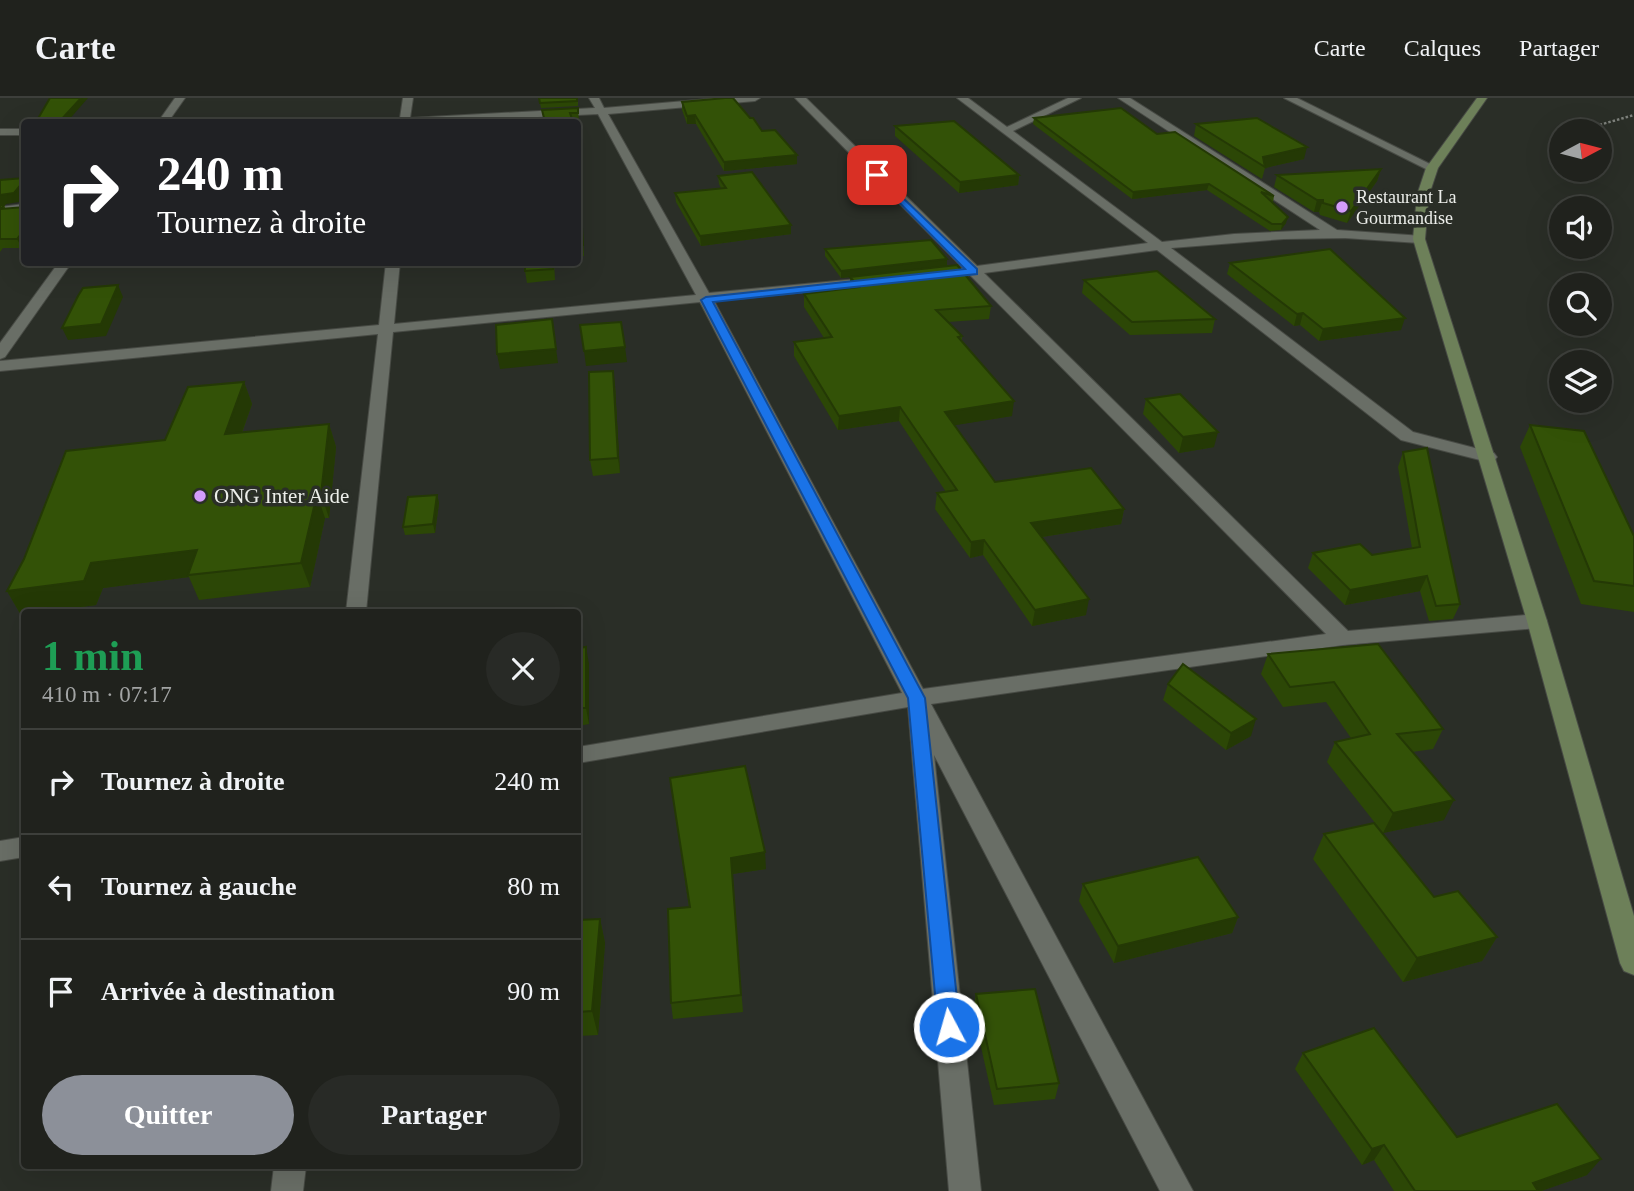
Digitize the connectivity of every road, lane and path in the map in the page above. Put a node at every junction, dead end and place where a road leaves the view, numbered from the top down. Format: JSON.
{"nodes":[{"id":1,"x":180,"y":98,"type":"edge"},
{"id":2,"x":408,"y":98,"type":"edge"},
{"id":3,"x":755,"y":98,"type":"edge"},
{"id":4,"x":800,"y":98,"type":"edge"},
{"id":5,"x":962,"y":98,"type":"edge"},
{"id":6,"x":1076,"y":98,"type":"edge"},
{"id":7,"x":1124,"y":98,"type":"edge"},
{"id":8,"x":1289,"y":98,"type":"edge"},
{"id":9,"x":1482,"y":98,"type":"edge"},
{"id":10,"x":598,"y":104,"type":"edge"},
{"id":11,"x":1634,"y":115,"type":"edge"},
{"id":12,"x":165,"y":119,"type":"edge"},
{"id":13,"x":404,"y":119,"type":"edge"},
{"id":14,"x":436,"y":119,"type":"edge"},
{"id":15,"x":1612,"y":121,"type":"edge"},
{"id":16,"x":1006,"y":131,"type":"junction"},
{"id":17,"x":0,"y":132,"type":"edge"},
{"id":18,"x":21,"y":132,"type":"edge"},
{"id":19,"x":1432,"y":168,"type":"junction"},
{"id":20,"x":21,"y":208,"type":"edge"},
{"id":21,"x":0,"y":211,"type":"edge"},
{"id":22,"x":1334,"y":234,"type":"junction"},
{"id":23,"x":1419,"y":240,"type":"junction"},
{"id":24,"x":1160,"y":246,"type":"junction"},
{"id":25,"x":63,"y":266,"type":"edge"},
{"id":26,"x":393,"y":266,"type":"edge"},
{"id":27,"x":973,"y":271,"type":"junction"},
{"id":28,"x":920,"y":277,"type":"edge"},
{"id":29,"x":893,"y":280,"type":"edge"},
{"id":30,"x":706,"y":300,"type":"junction"},
{"id":31,"x":387,"y":331,"type":"junction"},
{"id":32,"x":0,"y":354,"type":"edge"},
{"id":33,"x":0,"y":366,"type":"edge"},
{"id":34,"x":1488,"y":457,"type":"junction"},
{"id":35,"x":356,"y":609,"type":"edge"},
{"id":36,"x":1537,"y":621,"type":"junction"},
{"id":37,"x":1343,"y":638,"type":"junction"},
{"id":38,"x":917,"y":698,"type":"junction"},
{"id":39,"x":581,"y":754,"type":"edge"},
{"id":40,"x":21,"y":848,"type":"edge"},
{"id":41,"x":0,"y":851,"type":"edge"},
{"id":42,"x":1634,"y":963,"type":"edge"},
{"id":43,"x":290,"y":1169,"type":"edge"},
{"id":44,"x":287,"y":1191,"type":"edge"},
{"id":45,"x":965,"y":1191,"type":"edge"},
{"id":46,"x":1177,"y":1191,"type":"edge"}],
"edges":[{"from":1,"to":12,"type":"street"},
{"from":2,"to":13,"type":"street"},
{"from":3,"to":10,"type":"street"},
{"from":4,"to":27,"type":"street"},
{"from":5,"to":16,"type":"street"},
{"from":6,"to":16,"type":"street"},
{"from":7,"to":22,"type":"street"},
{"from":8,"to":19,"type":"street"},
{"from":9,"to":19,"type":"main road"},
{"from":10,"to":14,"type":"street"},
{"from":10,"to":30,"type":"street"},
{"from":11,"to":15,"type":"path"},
{"from":16,"to":24,"type":"street"},
{"from":17,"to":18,"type":"street"},
{"from":19,"to":23,"type":"main road"},
{"from":20,"to":21,"type":"lane"},
{"from":22,"to":23,"type":"street"},
{"from":22,"to":24,"type":"street"},
{"from":23,"to":34,"type":"main road"},
{"from":24,"to":27,"type":"street"},
{"from":24,"to":34,"type":"street"},
{"from":25,"to":32,"type":"street"},
{"from":26,"to":31,"type":"street"},
{"from":27,"to":28,"type":"street"},
{"from":27,"to":37,"type":"street"},
{"from":29,"to":30,"type":"street"},
{"from":30,"to":31,"type":"street"},
{"from":30,"to":38,"type":"street"},
{"from":31,"to":33,"type":"street"},
{"from":31,"to":35,"type":"street"},
{"from":34,"to":36,"type":"main road"},
{"from":36,"to":37,"type":"street"},
{"from":36,"to":42,"type":"main road"},
{"from":37,"to":38,"type":"street"},
{"from":38,"to":39,"type":"street"},
{"from":38,"to":45,"type":"street"},
{"from":38,"to":46,"type":"street"},
{"from":40,"to":41,"type":"street"},
{"from":43,"to":44,"type":"street"}]}
